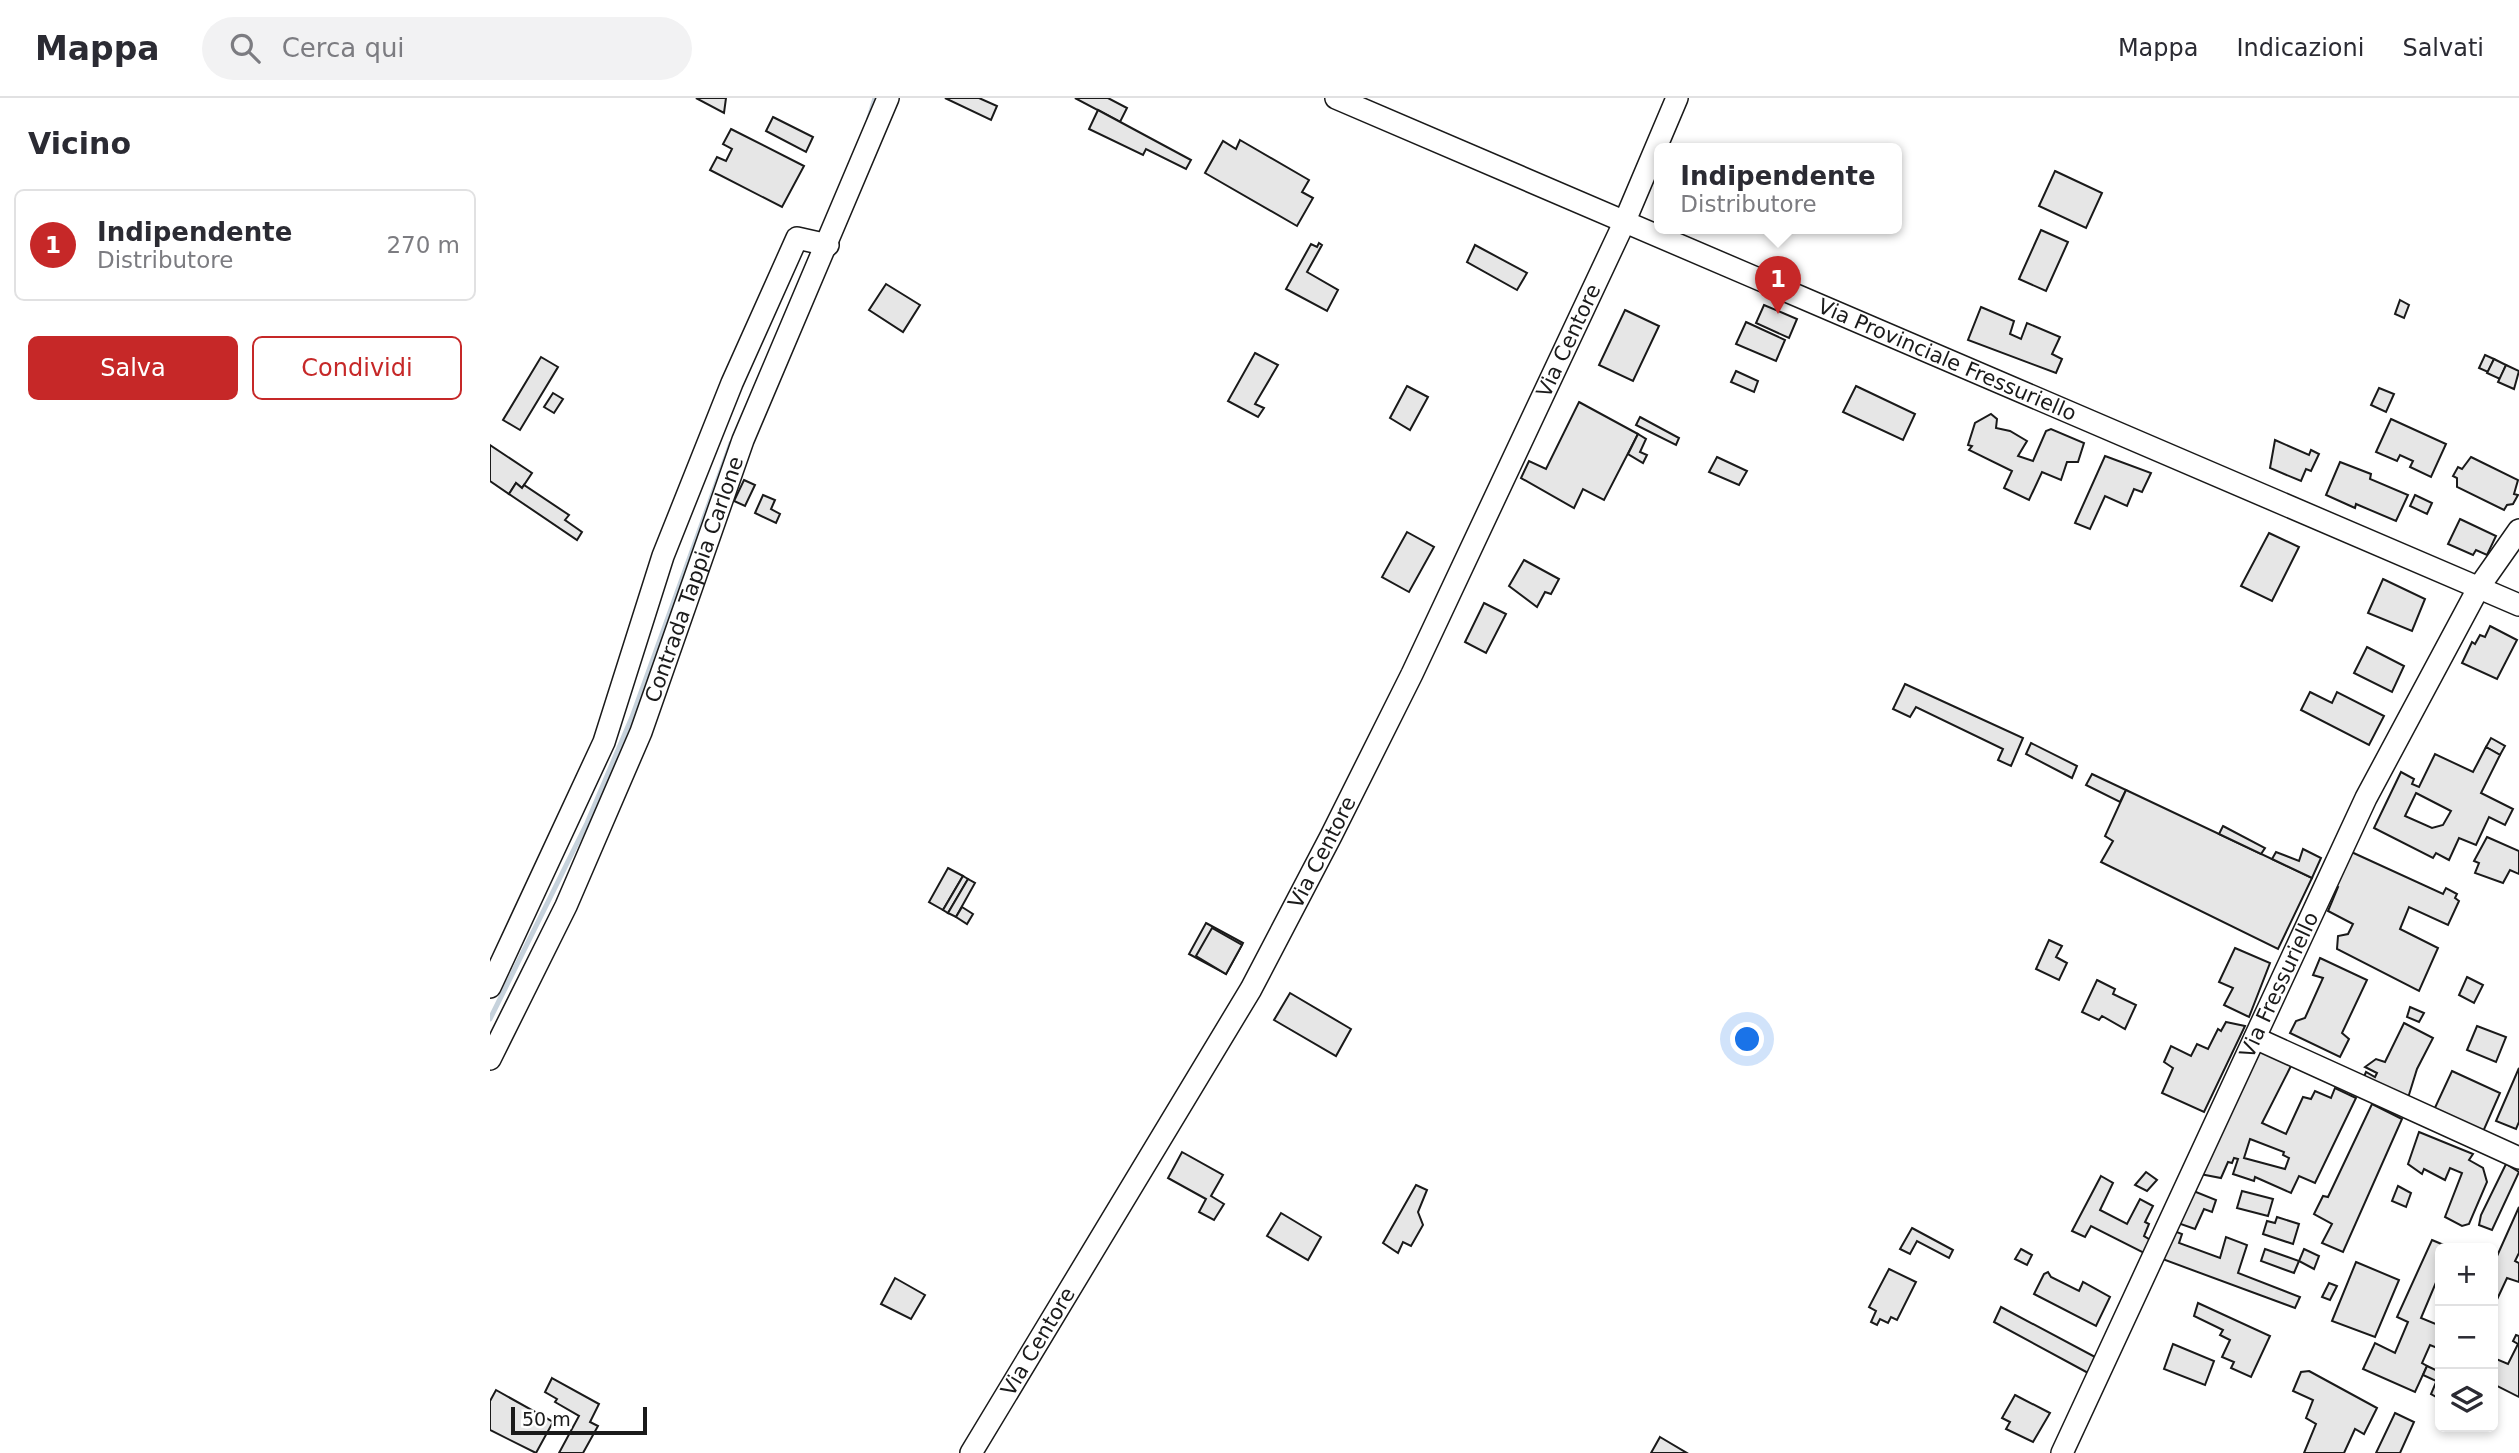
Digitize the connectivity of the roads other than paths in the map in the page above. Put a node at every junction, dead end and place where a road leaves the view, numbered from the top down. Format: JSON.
{"nodes":[{"id":1,"x":888,"y":98,"type":"edge"},
{"id":2,"x":1336,"y":98,"type":"edge"},
{"id":3,"x":1677,"y":98,"type":"edge"},
{"id":4,"x":1658,"y":143,"type":"edge"},
{"id":5,"x":1654,"y":152,"type":"edge"},
{"id":6,"x":1624,"y":223,"type":"junction"},
{"id":7,"x":828,"y":244,"type":"junction"},
{"id":8,"x":2519,"y":530,"type":"edge"},
{"id":9,"x":2479,"y":587,"type":"junction"},
{"id":10,"x":2519,"y":606,"type":"edge"},
{"id":11,"x":490,"y":987,"type":"edge"},
{"id":12,"x":2255,"y":1038,"type":"junction"},
{"id":13,"x":490,"y":1059,"type":"edge"},
{"id":14,"x":2519,"y":1158,"type":"edge"},
{"id":15,"x":971,"y":1453,"type":"edge"},
{"id":16,"x":2062,"y":1453,"type":"edge"}],
"edges":[{"from":1,"to":7,"type":"street","name":"Contrada Tappia Carlone"},
{"from":2,"to":6,"type":"street","name":"Via Provinciale Fressuriello"},
{"from":3,"to":4,"type":"street","name":"Via Centore"},
{"from":5,"to":6,"type":"street","name":"Via Centore"},
{"from":6,"to":9,"type":"street","name":"Via Provinciale Fressuriello"},
{"from":6,"to":15,"type":"street","name":"Via Centore"},
{"from":7,"to":11,"type":"street"},
{"from":7,"to":13,"type":"street","name":"Contrada Tappia Carlone"},
{"from":8,"to":9,"type":"street","name":"Via Fressuriello"},
{"from":9,"to":10,"type":"street","name":"Via Provinciale Fressuriello"},
{"from":9,"to":12,"type":"street","name":"Via Fressuriello"},
{"from":12,"to":14,"type":"street"},
{"from":12,"to":16,"type":"street","name":"Via Fressuriello"}]}
